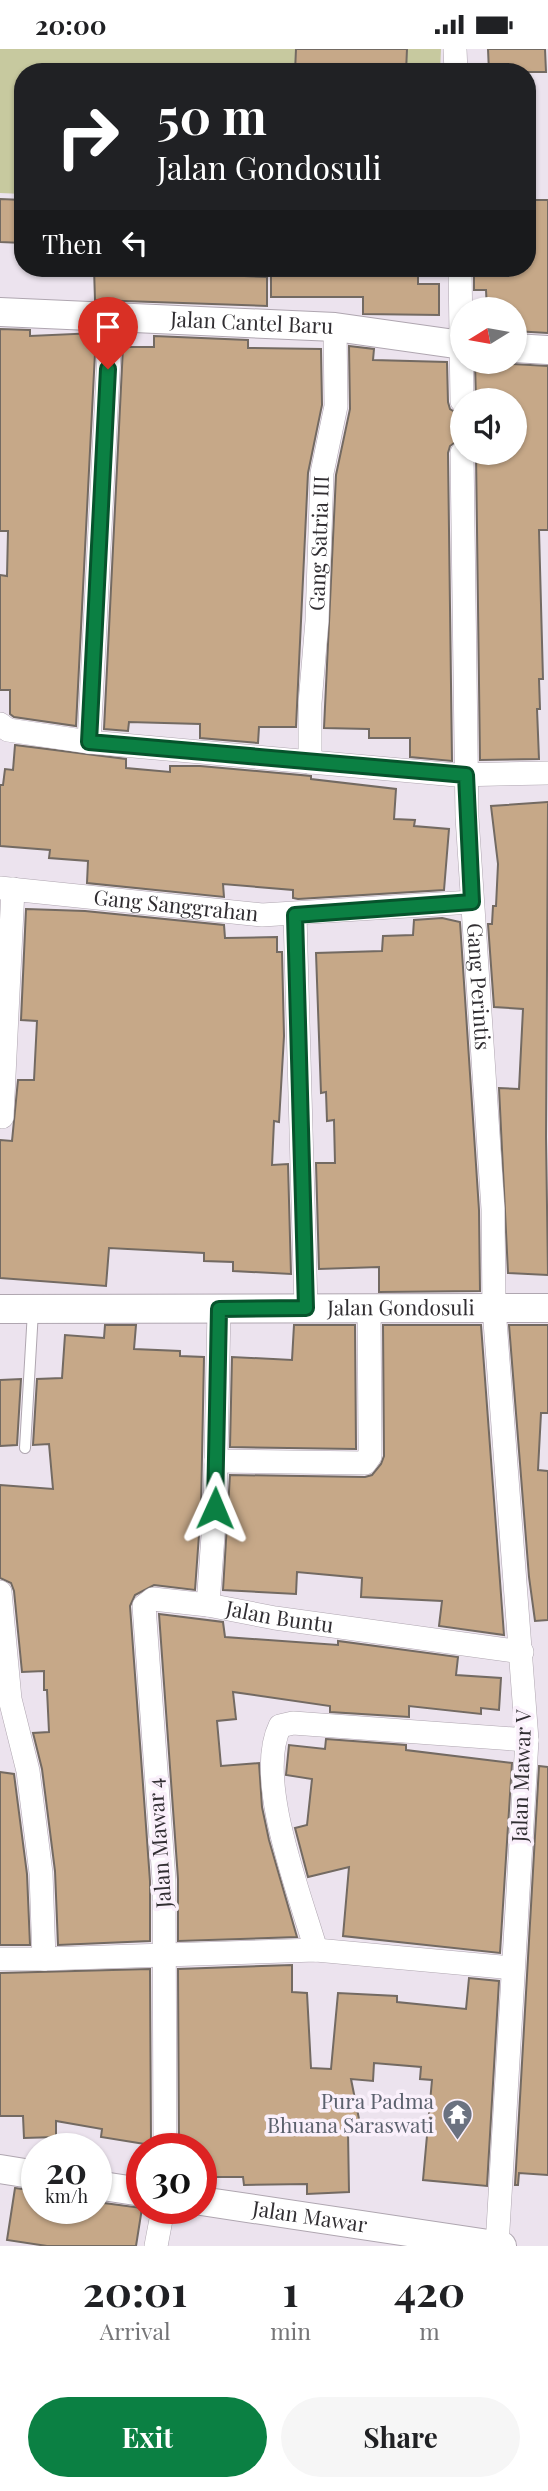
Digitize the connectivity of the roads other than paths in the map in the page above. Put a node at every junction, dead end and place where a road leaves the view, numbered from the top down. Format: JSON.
{"nodes":[{"id":1,"x":460,"y":277,"type":"edge"},
{"id":2,"x":461,"y":297,"type":"edge"},
{"id":3,"x":0,"y":311,"type":"edge"},
{"id":4,"x":111,"y":315,"type":"junction"},
{"id":5,"x":335,"y":327,"type":"junction"},
{"id":6,"x":450,"y":343,"type":"edge"},
{"id":7,"x":527,"y":349,"type":"edge"},
{"id":8,"x":548,"y":350,"type":"edge"},
{"id":9,"x":462,"y":465,"type":"edge"},
{"id":10,"x":4,"y":727,"type":"edge"},
{"id":11,"x":89,"y":742,"type":"junction"},
{"id":12,"x":310,"y":762,"type":"junction"},
{"id":13,"x":548,"y":773,"type":"edge"},
{"id":14,"x":466,"y":775,"type":"junction"},
{"id":15,"x":6,"y":888,"type":"edge"},
{"id":16,"x":472,"y":902,"type":"junction"},
{"id":17,"x":295,"y":915,"type":"junction"},
{"id":18,"x":2,"y":1117,"type":"dead end"},
{"id":19,"x":306,"y":1308,"type":"junction"},
{"id":20,"x":369,"y":1308,"type":"junction"},
{"id":21,"x":494,"y":1308,"type":"junction"},
{"id":22,"x":548,"y":1308,"type":"edge"},
{"id":23,"x":0,"y":1309,"type":"edge"},
{"id":24,"x":34,"y":1309,"type":"junction"},
{"id":25,"x":219,"y":1309,"type":"junction"},
{"id":26,"x":25,"y":1448,"type":"dead end"},
{"id":27,"x":216,"y":1461,"type":"junction"},
{"id":28,"x":0,"y":1592,"type":"edge"},
{"id":29,"x":208,"y":1605,"type":"junction"},
{"id":30,"x":522,"y":1651,"type":"junction"},
{"id":31,"x":527,"y":1741,"type":"junction"},
{"id":32,"x":317,"y":1950,"type":"junction"},
{"id":33,"x":167,"y":1955,"type":"junction"},
{"id":34,"x":0,"y":1959,"type":"edge"},
{"id":35,"x":44,"y":1959,"type":"junction"},
{"id":36,"x":512,"y":1968,"type":"junction"},
{"id":37,"x":165,"y":2133,"type":"edge"},
{"id":38,"x":0,"y":2169,"type":"edge"},
{"id":39,"x":21,"y":2172,"type":"edge"},
{"id":40,"x":217,"y":2203,"type":"edge"},
{"id":41,"x":160,"y":2224,"type":"edge"},
{"id":42,"x":156,"y":2246,"type":"edge"},
{"id":43,"x":499,"y":2246,"type":"edge"}],
"edges":[{"from":1,"to":2,"type":"street"},
{"from":3,"to":4,"type":"street","name":"Jalan Cantel Baru"},
{"from":4,"to":5,"type":"street","name":"Jalan Cantel Baru"},
{"from":4,"to":11,"type":"street"},
{"from":5,"to":6,"type":"street","name":"Jalan Cantel Baru"},
{"from":5,"to":12,"type":"street","name":"Gang Satria III"},
{"from":7,"to":8,"type":"street"},
{"from":9,"to":14,"type":"street","name":"Gang Perintis"},
{"from":10,"to":11,"type":"street"},
{"from":11,"to":12,"type":"street"},
{"from":12,"to":14,"type":"street"},
{"from":13,"to":14,"type":"street"},
{"from":14,"to":16,"type":"street","name":"Gang Perintis"},
{"from":15,"to":17,"type":"street","name":"Gang Sanggrahan"},
{"from":15,"to":18,"type":"street"},
{"from":16,"to":17,"type":"street","name":"Gang Sanggrahan"},
{"from":16,"to":21,"type":"street","name":"Gang Perintis"},
{"from":17,"to":19,"type":"street"},
{"from":19,"to":20,"type":"street","name":"Jalan Gondosuli"},
{"from":19,"to":25,"type":"street","name":"Jalan Gondosuli"},
{"from":20,"to":21,"type":"street","name":"Jalan Gondosuli"},
{"from":20,"to":27,"type":"street"},
{"from":21,"to":22,"type":"street","name":"Jalan Gondosuli"},
{"from":21,"to":30,"type":"street","name":"Jalan Mawar V"},
{"from":23,"to":24,"type":"street","name":"Jalan Gondosuli"},
{"from":24,"to":25,"type":"street","name":"Jalan Gondosuli"},
{"from":24,"to":26,"type":"lane"},
{"from":25,"to":27,"type":"street","name":"Jalan Buntu"},
{"from":27,"to":29,"type":"street","name":"Jalan Buntu"},
{"from":28,"to":35,"type":"street"},
{"from":29,"to":30,"type":"street","name":"Jalan Buntu"},
{"from":29,"to":33,"type":"street","name":"Jalan Mawar 4"},
{"from":30,"to":31,"type":"street","name":"Jalan Mawar V"},
{"from":31,"to":32,"type":"street"},
{"from":31,"to":36,"type":"street","name":"Jalan Mawar V"},
{"from":32,"to":33,"type":"street"},
{"from":32,"to":36,"type":"street"},
{"from":33,"to":35,"type":"street"},
{"from":33,"to":37,"type":"street","name":"Jalan Mawar 4"},
{"from":34,"to":35,"type":"street"},
{"from":36,"to":43,"type":"street","name":"Jalan Mawar V"},
{"from":38,"to":39,"type":"street"},
{"from":40,"to":43,"type":"street","name":"Jalan Mawar"},
{"from":41,"to":42,"type":"street"}]}
